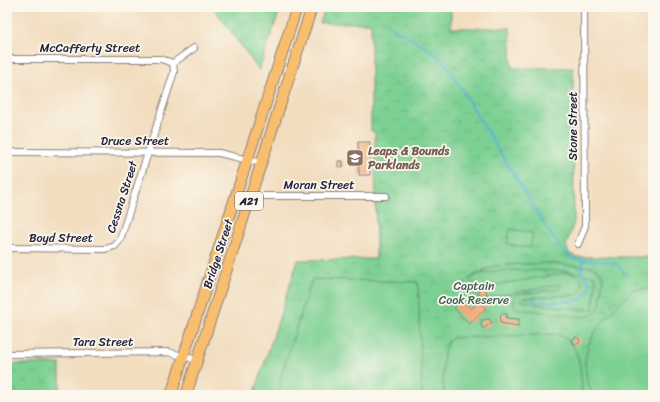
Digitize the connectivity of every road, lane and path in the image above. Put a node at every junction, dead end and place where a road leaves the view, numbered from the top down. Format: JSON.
{"nodes":[{"id":1,"x":297,"y":7,"type":"edge"},
{"id":2,"x":312,"y":7,"type":"edge"},
{"id":3,"x":584,"y":7,"type":"edge"},
{"id":4,"x":194,"y":48,"type":"dead end"},
{"id":5,"x":7,"y":59,"type":"edge"},
{"id":6,"x":173,"y":63,"type":"junction"},
{"id":7,"x":7,"y":152,"type":"edge"},
{"id":8,"x":148,"y":152,"type":"junction"},
{"id":9,"x":248,"y":158,"type":"junction"},
{"id":10,"x":262,"y":163,"type":"junction"},
{"id":11,"x":251,"y":196,"type":"junction"},
{"id":12,"x":386,"y":196,"type":"dead end"},
{"id":13,"x":578,"y":244,"type":"dead end"},
{"id":14,"x":115,"y":246,"type":"joint"},
{"id":15,"x":7,"y":248,"type":"edge"},
{"id":16,"x":7,"y":354,"type":"edge"},
{"id":17,"x":184,"y":356,"type":"junction"},
{"id":18,"x":197,"y":360,"type":"junction"},
{"id":19,"x":171,"y":395,"type":"edge"},
{"id":20,"x":186,"y":395,"type":"edge"}],
"edges":[{"from":1,"to":9,"type":"highway","name":"Bridge Street","number":"A21"},
{"from":2,"to":10,"type":"highway","name":"Bridge Street","number":"A21"},
{"from":3,"to":13,"type":"street","name":"Stone Street"},
{"from":4,"to":6,"type":"street"},
{"from":5,"to":6,"type":"street","name":"McCafferty Street"},
{"from":6,"to":8,"type":"street","name":"Cessna Street"},
{"from":7,"to":8,"type":"street","name":"Druce Street"},
{"from":8,"to":9,"type":"street","name":"Druce Street"},
{"from":8,"to":14,"type":"street","name":"Cessna Street"},
{"from":9,"to":10,"type":"street","name":"Druce Street"},
{"from":9,"to":17,"type":"highway","name":"Bridge Street","number":"A21"},
{"from":10,"to":11,"type":"highway","name":"Bridge Street","number":"A21"},
{"from":11,"to":12,"type":"street","name":"Moran Street"},
{"from":11,"to":18,"type":"highway","name":"Bridge Street","number":"A21"},
{"from":14,"to":15,"type":"street","name":"Boyd Street"},
{"from":16,"to":17,"type":"street","name":"Tara Street"},
{"from":17,"to":18,"type":"street","name":"Tara Street"},
{"from":17,"to":19,"type":"highway","name":"Bridge Street","number":"A21"},
{"from":18,"to":20,"type":"highway","name":"Bridge Street","number":"A21"}]}
